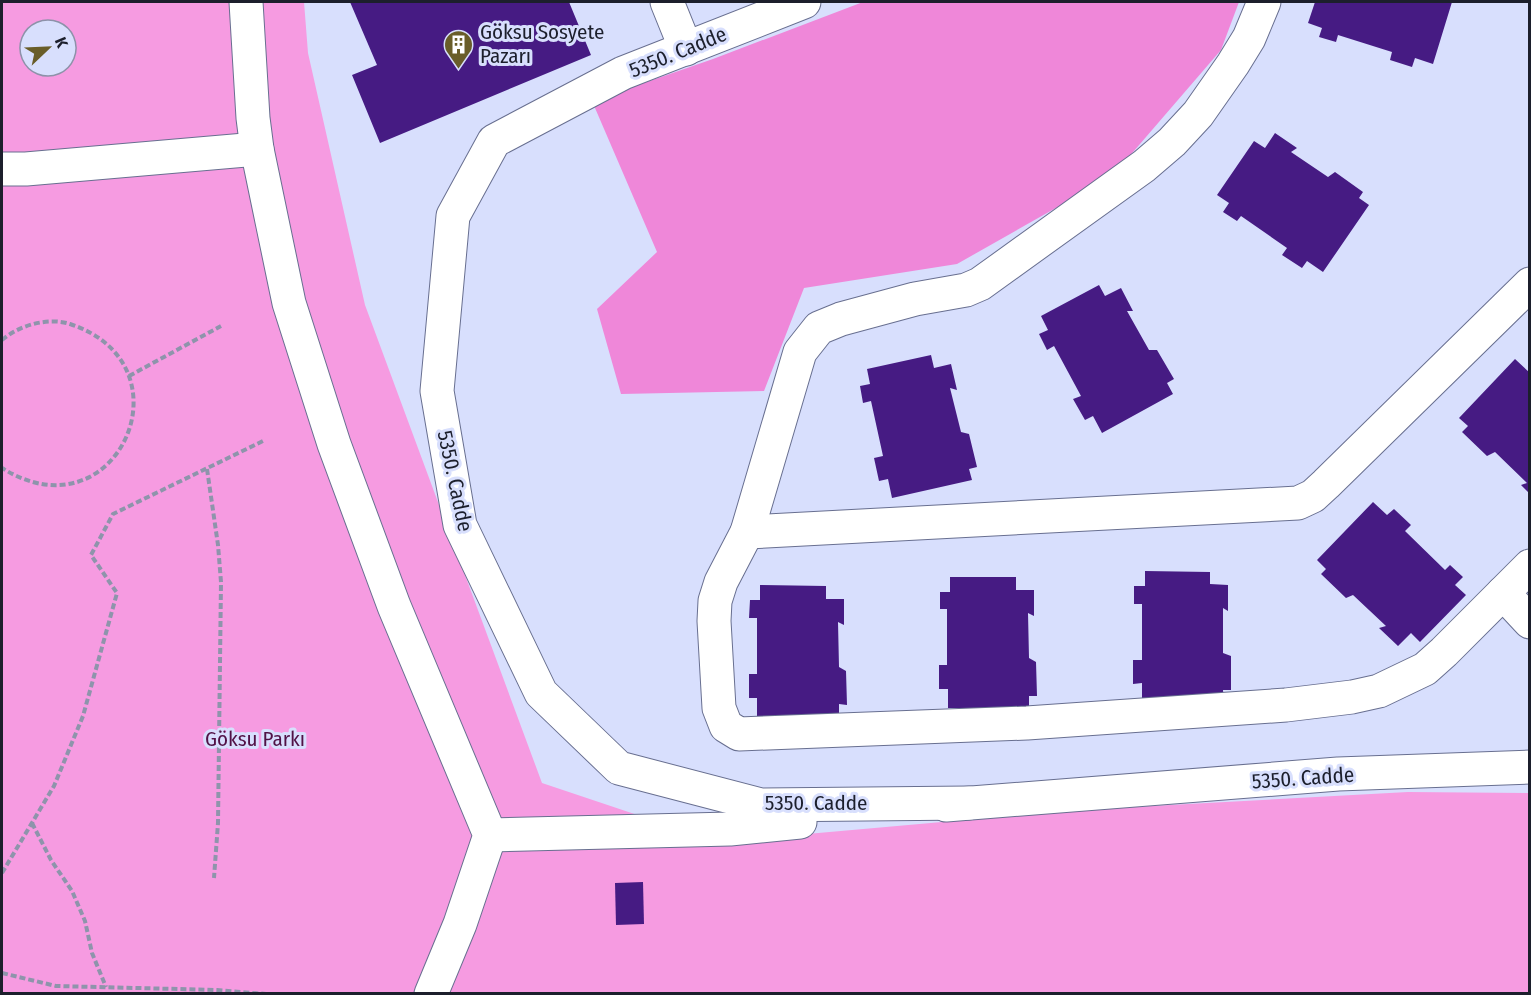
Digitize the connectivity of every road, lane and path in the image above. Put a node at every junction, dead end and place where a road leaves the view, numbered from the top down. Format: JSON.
{"nodes":[{"id":1,"x":246,"y":2,"type":"edge"},
{"id":2,"x":667,"y":2,"type":"edge"},
{"id":3,"x":804,"y":2,"type":"edge"},
{"id":4,"x":1264,"y":2,"type":"edge"},
{"id":5,"x":686,"y":49,"type":"junction"},
{"id":6,"x":257,"y":148,"type":"junction"},
{"id":7,"x":2,"y":169,"type":"edge"},
{"id":8,"x":1530,"y":284,"type":"edge"},
{"id":9,"x":221,"y":326,"type":"dead end"},
{"id":10,"x":2,"y":340,"type":"edge"},
{"id":11,"x":129,"y":376,"type":"junction"},
{"id":12,"x":263,"y":441,"type":"dead end"},
{"id":13,"x":2,"y":468,"type":"edge"},
{"id":14,"x":207,"y":469,"type":"junction"},
{"id":15,"x":747,"y":532,"type":"junction"},
{"id":16,"x":1528,"y":570,"type":"edge"},
{"id":17,"x":1503,"y":593,"type":"junction"},
{"id":18,"x":1530,"y":622,"type":"edge"},
{"id":19,"x":1530,"y":767,"type":"edge"},
{"id":20,"x":969,"y":803,"type":"junction"},
{"id":21,"x":32,"y":823,"type":"junction"},
{"id":22,"x":490,"y":834,"type":"junction"},
{"id":23,"x":2,"y":873,"type":"edge"},
{"id":24,"x":214,"y":878,"type":"dead end"},
{"id":25,"x":2,"y":973,"type":"edge"},
{"id":26,"x":106,"y":987,"type":"junction"},
{"id":27,"x":266,"y":993,"type":"edge"},
{"id":28,"x":430,"y":993,"type":"edge"}],
"edges":[{"from":1,"to":6,"type":"street"},
{"from":2,"to":5,"type":"street"},
{"from":3,"to":5,"type":"street","name":"5350. Cadde"},
{"from":4,"to":15,"type":"street"},
{"from":5,"to":20,"type":"street","name":"5350. Cadde"},
{"from":6,"to":7,"type":"street"},
{"from":6,"to":22,"type":"street"},
{"from":8,"to":15,"type":"street"},
{"from":9,"to":11,"type":"path"},
{"from":10,"to":11,"type":"path"},
{"from":11,"to":13,"type":"path"},
{"from":12,"to":14,"type":"path"},
{"from":14,"to":21,"type":"path"},
{"from":14,"to":24,"type":"path"},
{"from":15,"to":17,"type":"street"},
{"from":16,"to":17,"type":"street"},
{"from":17,"to":18,"type":"street"},
{"from":19,"to":20,"type":"street","name":"5350. Cadde"},
{"from":20,"to":22,"type":"street","name":"5350. Cadde"},
{"from":21,"to":23,"type":"path"},
{"from":21,"to":26,"type":"path"},
{"from":22,"to":28,"type":"street"},
{"from":25,"to":26,"type":"path"},
{"from":26,"to":27,"type":"path"}]}
